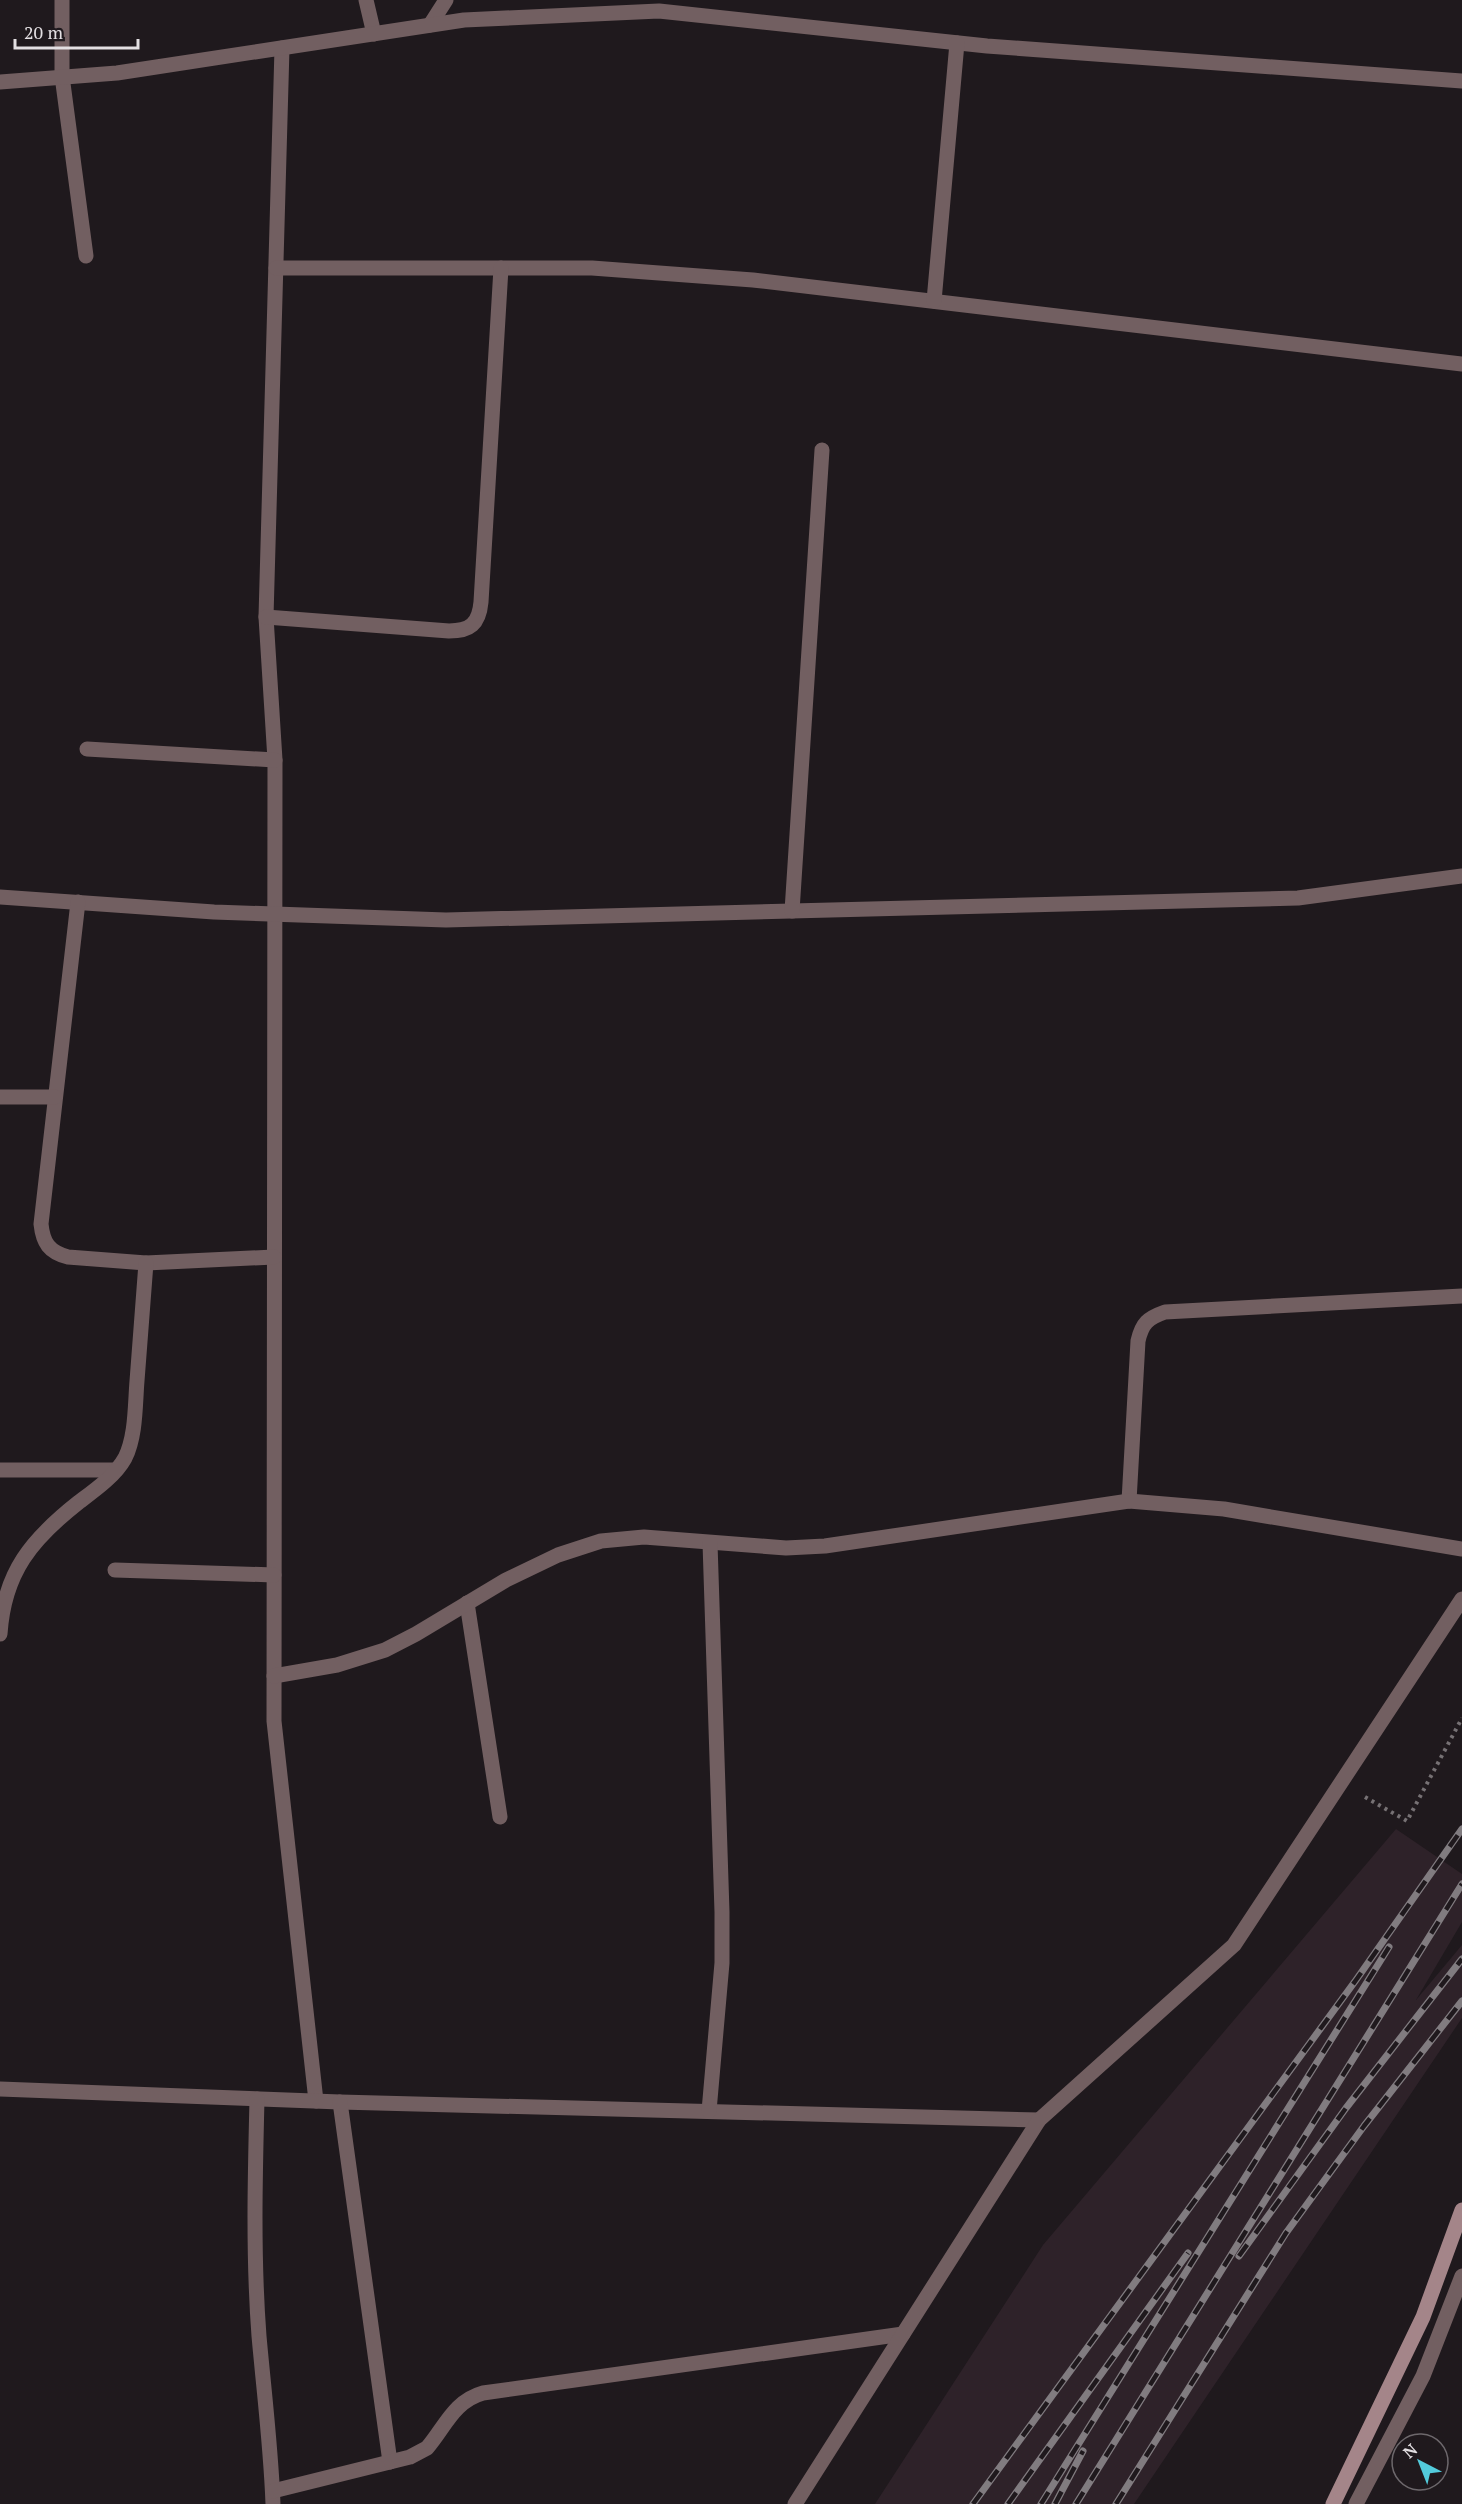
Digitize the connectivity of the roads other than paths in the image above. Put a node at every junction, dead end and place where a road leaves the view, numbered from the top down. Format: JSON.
{"nodes":[{"id":1,"x":62,"y":0,"type":"edge"},
{"id":2,"x":366,"y":0,"type":"edge"},
{"id":3,"x":446,"y":0,"type":"edge"},
{"id":4,"x":430,"y":25,"type":"junction"},
{"id":5,"x":374,"y":34,"type":"junction"},
{"id":6,"x":957,"y":43,"type":"junction"},
{"id":7,"x":282,"y":48,"type":"junction"},
{"id":8,"x":62,"y":76,"type":"junction"},
{"id":9,"x":1462,"y":81,"type":"edge"},
{"id":10,"x":0,"y":82,"type":"edge"},
{"id":11,"x":86,"y":256,"type":"dead end"},
{"id":12,"x":276,"y":268,"type":"junction"},
{"id":13,"x":501,"y":268,"type":"junction"},
{"id":14,"x":934,"y":301,"type":"junction"},
{"id":15,"x":1462,"y":364,"type":"edge"},
{"id":16,"x":822,"y":450,"type":"dead end"},
{"id":17,"x":266,"y":617,"type":"junction"},
{"id":18,"x":87,"y":749,"type":"dead end"},
{"id":19,"x":274,"y":760,"type":"junction"},
{"id":20,"x":1462,"y":876,"type":"edge"},
{"id":21,"x":0,"y":897,"type":"edge"},
{"id":22,"x":78,"y":902,"type":"junction"},
{"id":23,"x":792,"y":911,"type":"junction"},
{"id":24,"x":275,"y":915,"type":"junction"},
{"id":25,"x":0,"y":1097,"type":"edge"},
{"id":26,"x":55,"y":1097,"type":"junction"},
{"id":27,"x":274,"y":1257,"type":"junction"},
{"id":28,"x":146,"y":1263,"type":"junction"},
{"id":29,"x":1462,"y":1296,"type":"edge"},
{"id":30,"x":0,"y":1470,"type":"edge"},
{"id":31,"x":116,"y":1470,"type":"junction"},
{"id":32,"x":1129,"y":1501,"type":"junction"},
{"id":33,"x":710,"y":1543,"type":"junction"},
{"id":34,"x":1462,"y":1549,"type":"edge"},
{"id":35,"x":115,"y":1570,"type":"dead end"},
{"id":36,"x":274,"y":1575,"type":"junction"},
{"id":37,"x":1462,"y":1599,"type":"edge"},
{"id":38,"x":467,"y":1603,"type":"junction"},
{"id":39,"x":0,"y":1634,"type":"edge"},
{"id":40,"x":274,"y":1676,"type":"junction"},
{"id":41,"x":500,"y":1817,"type":"dead end"},
{"id":42,"x":0,"y":2089,"type":"edge"},
{"id":43,"x":257,"y":2099,"type":"junction"},
{"id":44,"x":316,"y":2101,"type":"junction"},
{"id":45,"x":340,"y":2102,"type":"junction"},
{"id":46,"x":709,"y":2111,"type":"junction"},
{"id":47,"x":1039,"y":2120,"type":"junction"},
{"id":48,"x":1462,"y":2210,"type":"edge"},
{"id":49,"x":1462,"y":2276,"type":"edge"},
{"id":50,"x":903,"y":2334,"type":"junction"},
{"id":51,"x":390,"y":2462,"type":"junction"},
{"id":52,"x":273,"y":2497,"type":"edge"},
{"id":53,"x":795,"y":2504,"type":"edge"},
{"id":54,"x":1332,"y":2504,"type":"edge"},
{"id":55,"x":1356,"y":2504,"type":"edge"}],
"edges":[{"from":1,"to":8,"type":"street"},
{"from":2,"to":5,"type":"street"},
{"from":3,"to":4,"type":"street"},
{"from":4,"to":5,"type":"street"},
{"from":4,"to":6,"type":"street"},
{"from":5,"to":7,"type":"street"},
{"from":6,"to":9,"type":"street"},
{"from":6,"to":14,"type":"street"},
{"from":7,"to":8,"type":"street"},
{"from":7,"to":12,"type":"street"},
{"from":8,"to":10,"type":"street"},
{"from":8,"to":11,"type":"street"},
{"from":12,"to":13,"type":"street"},
{"from":12,"to":17,"type":"street"},
{"from":13,"to":14,"type":"street"},
{"from":13,"to":17,"type":"street"},
{"from":14,"to":15,"type":"street"},
{"from":16,"to":23,"type":"street"},
{"from":17,"to":19,"type":"street"},
{"from":18,"to":19,"type":"street"},
{"from":19,"to":24,"type":"street"},
{"from":20,"to":23,"type":"street"},
{"from":21,"to":22,"type":"street"},
{"from":22,"to":24,"type":"street"},
{"from":22,"to":26,"type":"street"},
{"from":23,"to":24,"type":"street"},
{"from":24,"to":27,"type":"street"},
{"from":25,"to":26,"type":"street"},
{"from":26,"to":28,"type":"street"},
{"from":27,"to":28,"type":"street"},
{"from":27,"to":36,"type":"street"},
{"from":28,"to":31,"type":"street"},
{"from":29,"to":32,"type":"street"},
{"from":30,"to":31,"type":"street"},
{"from":31,"to":39,"type":"street"},
{"from":32,"to":33,"type":"street"},
{"from":32,"to":34,"type":"street"},
{"from":33,"to":38,"type":"street"},
{"from":33,"to":46,"type":"street"},
{"from":35,"to":36,"type":"street"},
{"from":36,"to":40,"type":"street"},
{"from":37,"to":47,"type":"street"},
{"from":38,"to":40,"type":"street"},
{"from":38,"to":41,"type":"street"},
{"from":40,"to":44,"type":"street"},
{"from":42,"to":43,"type":"street"},
{"from":43,"to":44,"type":"street"},
{"from":43,"to":52,"type":"street"},
{"from":44,"to":45,"type":"street"},
{"from":45,"to":46,"type":"street"},
{"from":45,"to":51,"type":"street"},
{"from":46,"to":47,"type":"street"},
{"from":47,"to":50,"type":"street"},
{"from":48,"to":54,"type":"street"},
{"from":49,"to":55,"type":"street"},
{"from":50,"to":51,"type":"street"},
{"from":50,"to":53,"type":"street"},
{"from":51,"to":52,"type":"street"}]}
